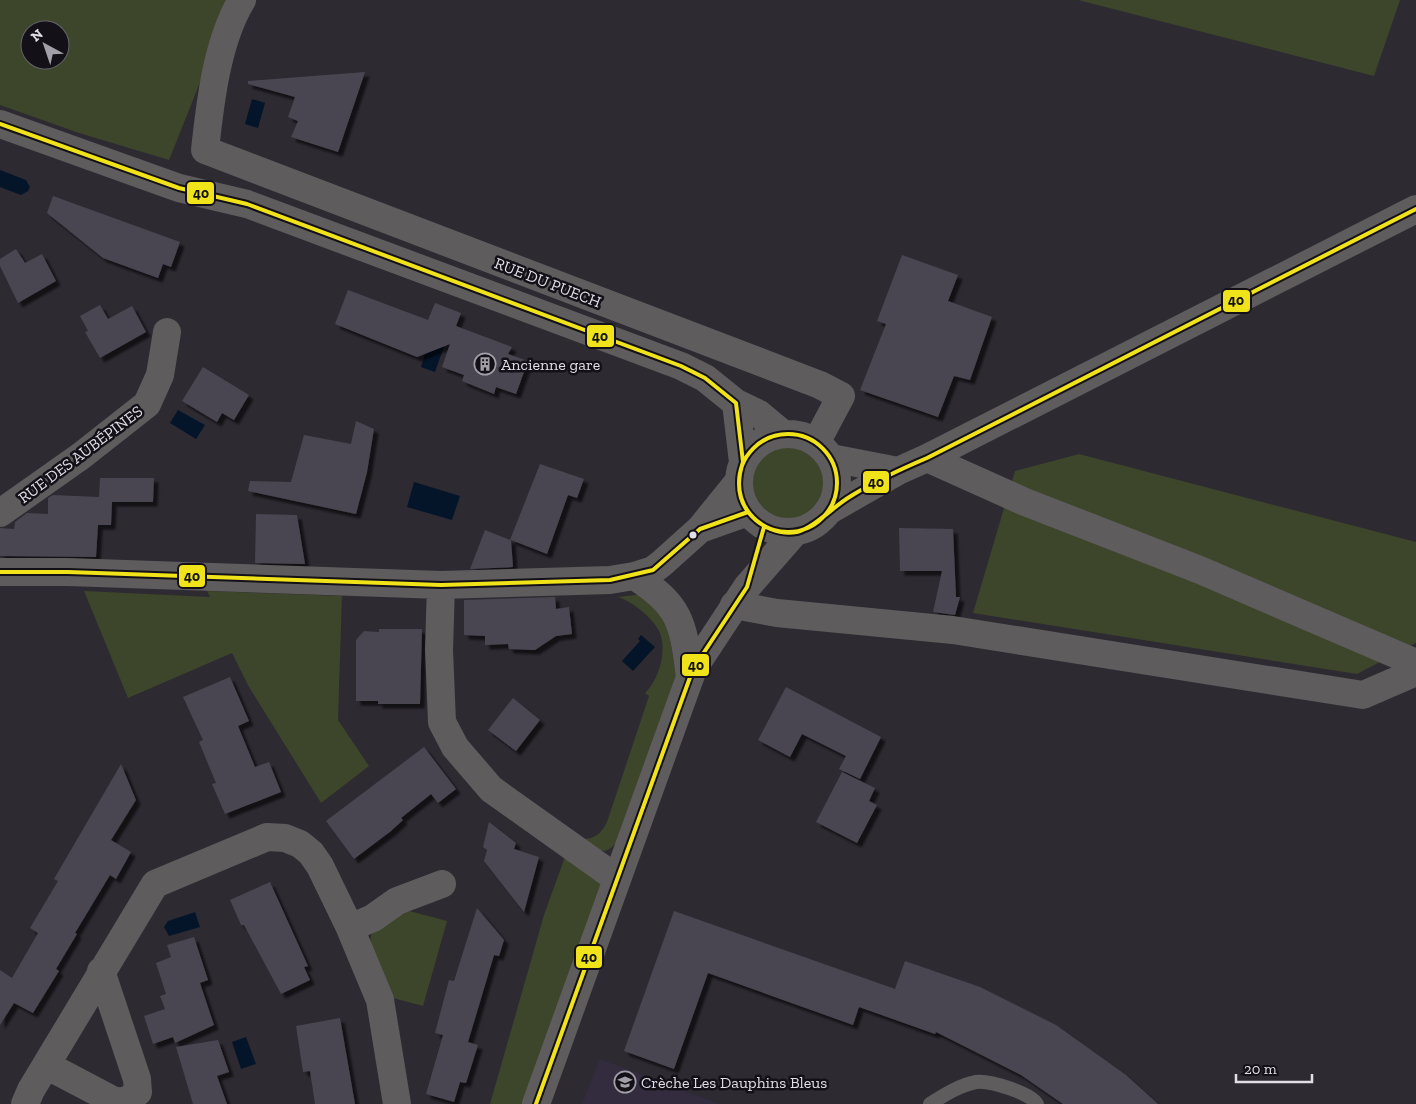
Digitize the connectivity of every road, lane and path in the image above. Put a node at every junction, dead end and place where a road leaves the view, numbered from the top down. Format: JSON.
{"nodes":[{"id":1,"x":242,"y":0,"type":"edge"},
{"id":2,"x":0,"y":124,"type":"edge"},
{"id":3,"x":1416,"y":209,"type":"edge"},
{"id":4,"x":167,"y":332,"type":"dead end"},
{"id":5,"x":736,"y":403,"type":"junction"},
{"id":6,"x":784,"y":434,"type":"junction"},
{"id":7,"x":823,"y":451,"type":"junction"},
{"id":8,"x":927,"y":458,"type":"junction"},
{"id":9,"x":898,"y":470,"type":"junction"},
{"id":10,"x":741,"y":472,"type":"junction"},
{"id":11,"x":828,"y":511,"type":"junction"},
{"id":12,"x":0,"y":514,"type":"edge"},
{"id":13,"x":756,"y":520,"type":"junction"},
{"id":14,"x":700,"y":529,"type":"junction"},
{"id":15,"x":794,"y":532,"type":"junction"},
{"id":16,"x":0,"y":572,"type":"edge"},
{"id":17,"x":634,"y":576,"type":"junction"},
{"id":18,"x":441,"y":585,"type":"junction"},
{"id":19,"x":741,"y":596,"type":"junction"},
{"id":20,"x":1416,"y":662,"type":"edge"},
{"id":21,"x":1416,"y":672,"type":"edge"},
{"id":22,"x":690,"y":677,"type":"junction"},
{"id":23,"x":616,"y":878,"type":"junction"},
{"id":24,"x":442,"y":884,"type":"dead end"},
{"id":25,"x":350,"y":928,"type":"junction"},
{"id":26,"x":101,"y":971,"type":"junction"},
{"id":27,"x":46,"y":1065,"type":"junction"},
{"id":28,"x":25,"y":1104,"type":"edge"},
{"id":29,"x":397,"y":1104,"type":"edge"},
{"id":30,"x":536,"y":1104,"type":"edge"},
{"id":31,"x":930,"y":1104,"type":"edge"},
{"id":32,"x":1038,"y":1104,"type":"edge"}],
"edges":[{"from":1,"to":7,"type":"street","name":"RUE DU PUECH"},
{"from":2,"to":5,"type":"street"},
{"from":3,"to":8,"type":"street"},
{"from":4,"to":12,"type":"street","name":"RUE DES AUBÉPINES"},
{"from":5,"to":6,"type":"street"},
{"from":5,"to":10,"type":"street"},
{"from":6,"to":7,"type":"street"},
{"from":6,"to":10,"type":"street"},
{"from":7,"to":9,"type":"street"},
{"from":7,"to":11,"type":"street"},
{"from":8,"to":9,"type":"street"},
{"from":8,"to":20,"type":"street"},
{"from":9,"to":11,"type":"street"},
{"from":10,"to":13,"type":"street"},
{"from":10,"to":14,"type":"street"},
{"from":11,"to":15,"type":"street"},
{"from":13,"to":14,"type":"street"},
{"from":13,"to":15,"type":"street"},
{"from":13,"to":19,"type":"street"},
{"from":14,"to":17,"type":"street"},
{"from":15,"to":19,"type":"street"},
{"from":16,"to":18,"type":"street"},
{"from":17,"to":18,"type":"street"},
{"from":17,"to":22,"type":"street"},
{"from":18,"to":23,"type":"street"},
{"from":19,"to":21,"type":"street"},
{"from":19,"to":22,"type":"street"},
{"from":22,"to":23,"type":"street"},
{"from":23,"to":30,"type":"street"},
{"from":24,"to":25,"type":"street"},
{"from":25,"to":26,"type":"street"},
{"from":25,"to":29,"type":"street"},
{"from":26,"to":27,"type":"street"},
{"from":26,"to":27,"type":"street"},
{"from":27,"to":28,"type":"street"},
{"from":31,"to":32,"type":"lane"}]}
